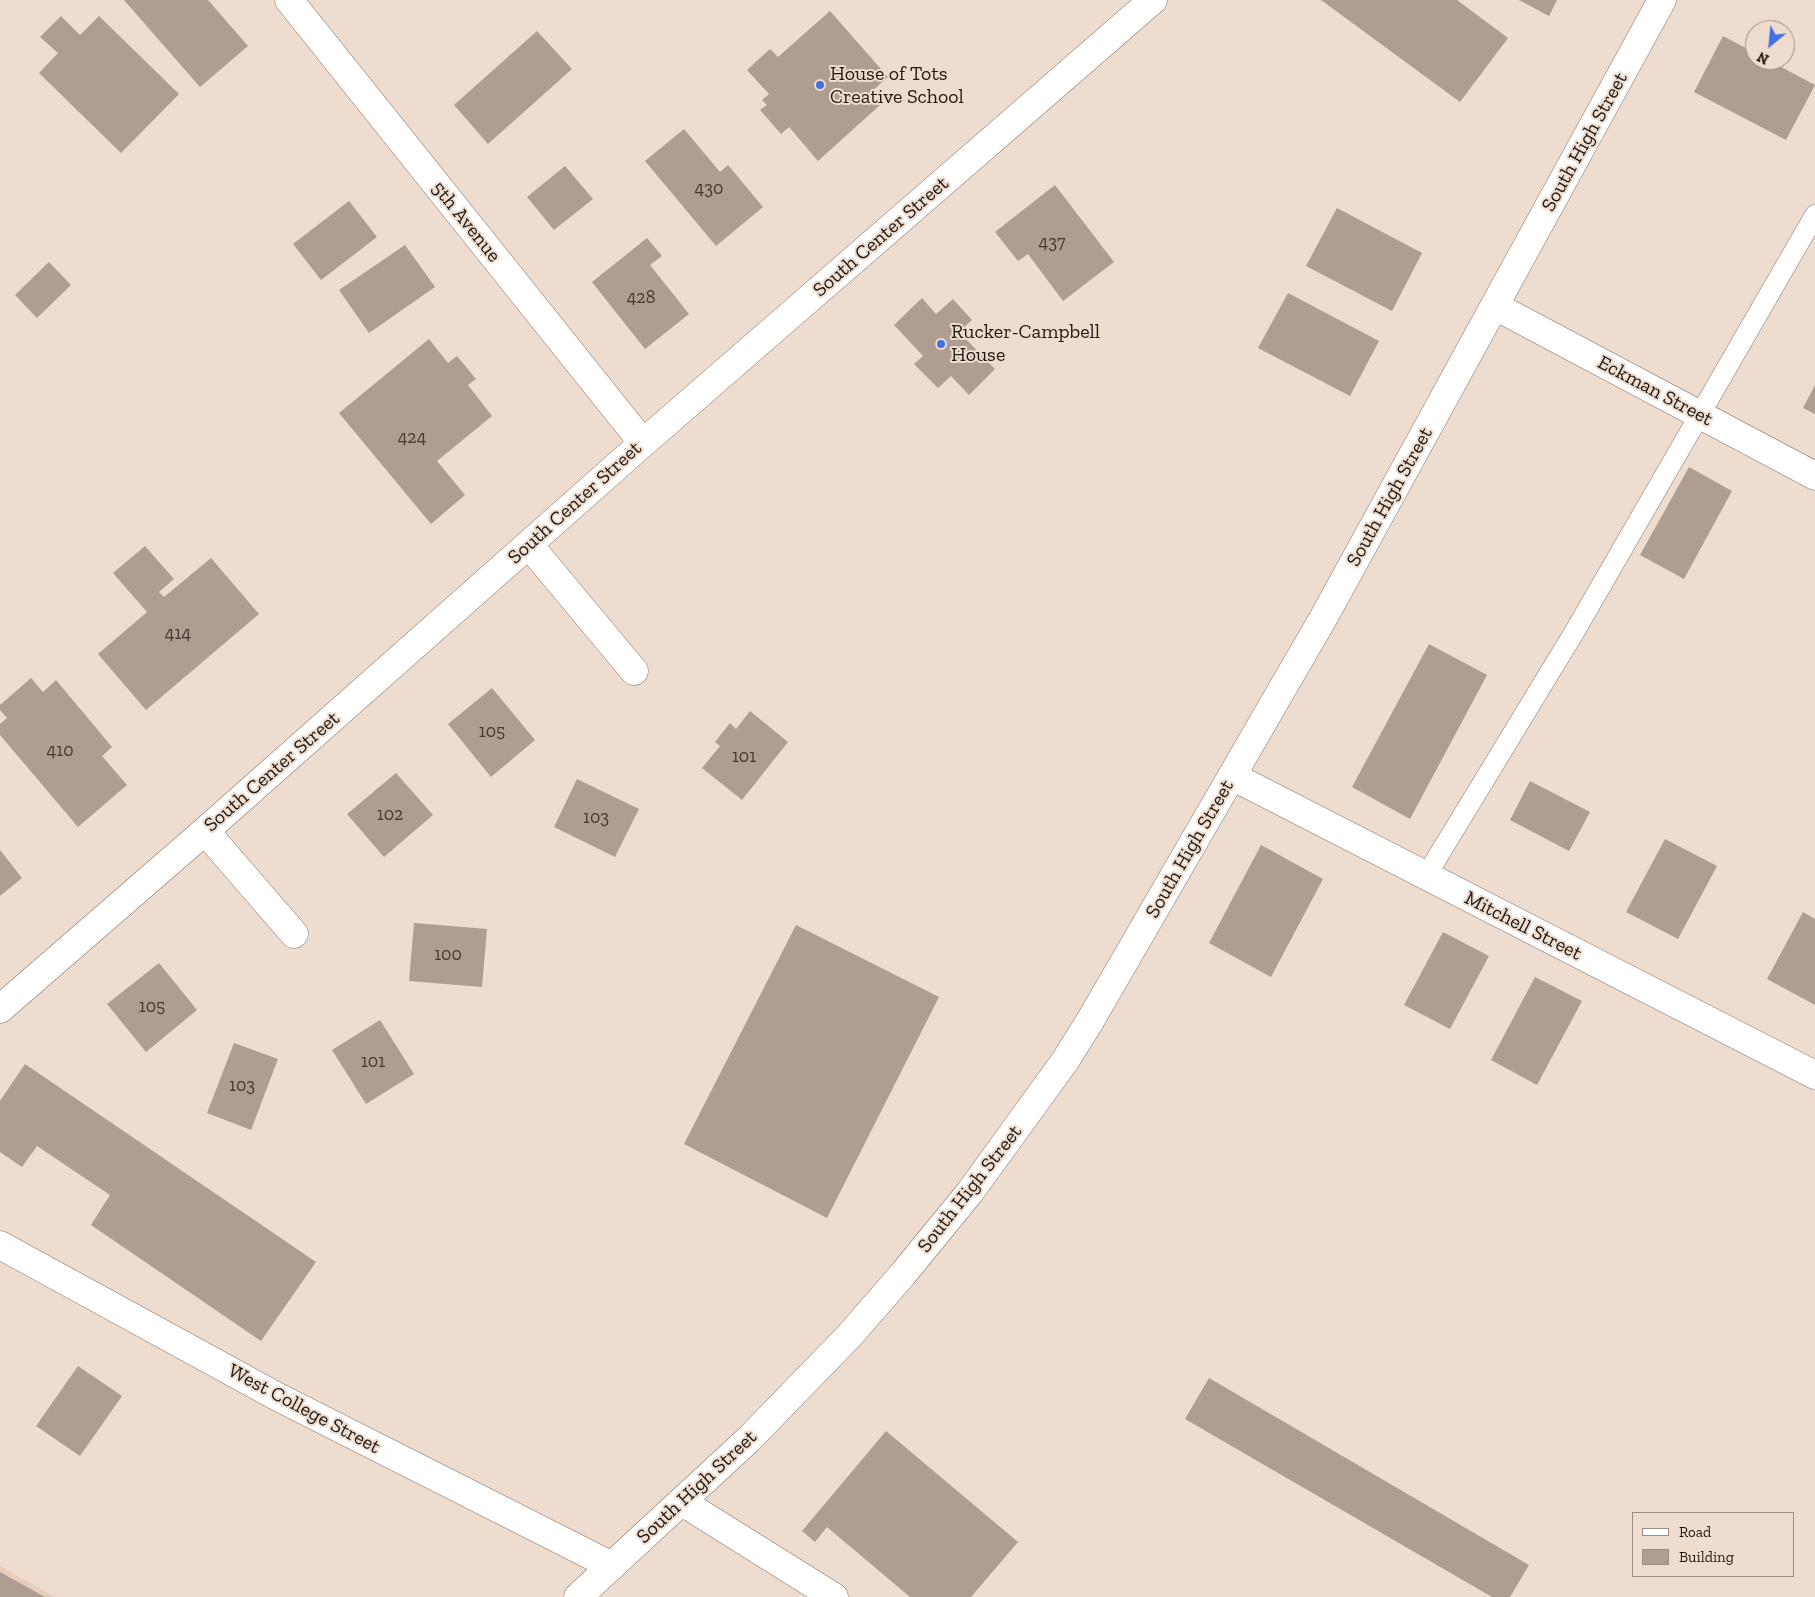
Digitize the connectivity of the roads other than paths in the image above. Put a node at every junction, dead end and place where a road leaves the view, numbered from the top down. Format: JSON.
{"nodes":[{"id":1,"x":289,"y":0,"type":"edge"},
{"id":2,"x":1154,"y":0,"type":"edge"},
{"id":3,"x":1662,"y":0,"type":"edge"},
{"id":4,"x":1815,"y":215,"type":"edge"},
{"id":5,"x":1495,"y":306,"type":"junction"},
{"id":6,"x":1700,"y":415,"type":"junction"},
{"id":7,"x":643,"y":443,"type":"junction"},
{"id":8,"x":1815,"y":476,"type":"edge"},
{"id":9,"x":529,"y":545,"type":"junction"},
{"id":10,"x":634,"y":671,"type":"dead end"},
{"id":11,"x":1232,"y":776,"type":"junction"},
{"id":12,"x":205,"y":831,"type":"junction"},
{"id":13,"x":1426,"y":876,"type":"junction"},
{"id":14,"x":294,"y":934,"type":"dead end"},
{"id":15,"x":0,"y":1010,"type":"edge"},
{"id":16,"x":1815,"y":1075,"type":"edge"},
{"id":17,"x":0,"y":1245,"type":"edge"},
{"id":18,"x":682,"y":1502,"type":"junction"},
{"id":19,"x":612,"y":1566,"type":"junction"},
{"id":20,"x":578,"y":1597,"type":"edge"},
{"id":21,"x":834,"y":1597,"type":"edge"}],
"edges":[{"from":1,"to":7,"type":"street","name":"5th Avenue"},
{"from":2,"to":7,"type":"street","name":"South Center Street"},
{"from":3,"to":5,"type":"street","name":"South High Street"},
{"from":4,"to":6,"type":"lane"},
{"from":5,"to":6,"type":"street","name":"Eckman Street"},
{"from":5,"to":11,"type":"street","name":"South High Street"},
{"from":6,"to":8,"type":"street","name":"Eckman Street"},
{"from":6,"to":13,"type":"lane"},
{"from":7,"to":9,"type":"street","name":"South Center Street"},
{"from":9,"to":10,"type":"street"},
{"from":9,"to":12,"type":"street","name":"South Center Street"},
{"from":11,"to":13,"type":"street","name":"Mitchell Street"},
{"from":11,"to":18,"type":"street","name":"South High Street"},
{"from":12,"to":14,"type":"street"},
{"from":12,"to":15,"type":"street","name":"South Center Street"},
{"from":13,"to":16,"type":"street","name":"Mitchell Street"},
{"from":17,"to":19,"type":"street","name":"West College Street"},
{"from":18,"to":19,"type":"street","name":"South High Street"},
{"from":18,"to":21,"type":"street"},
{"from":19,"to":20,"type":"street","name":"South High Street"}]}
